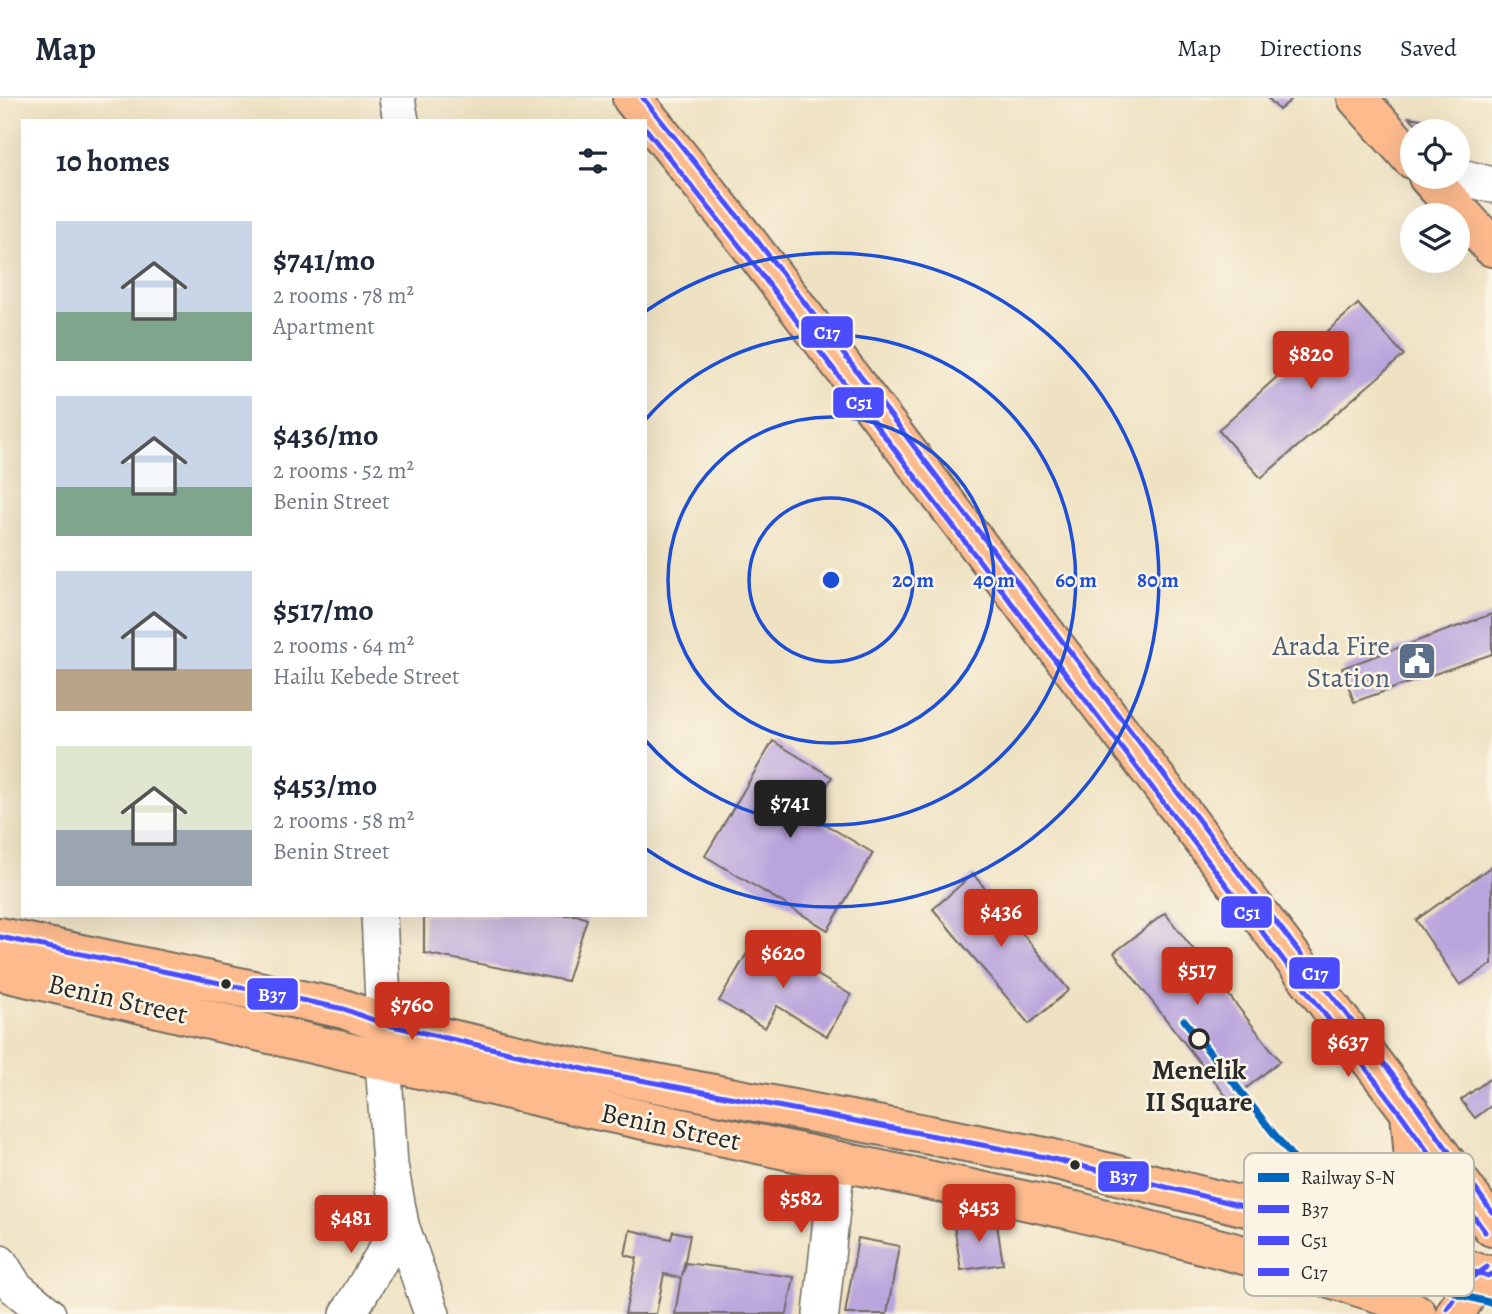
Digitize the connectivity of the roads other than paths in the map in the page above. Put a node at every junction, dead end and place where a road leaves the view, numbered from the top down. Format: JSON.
{"nodes":[{"id":1,"x":397,"y":98,"type":"edge"},
{"id":2,"x":632,"y":98,"type":"edge"},
{"id":3,"x":1357,"y":98,"type":"edge"},
{"id":4,"x":401,"y":119,"type":"edge"},
{"id":5,"x":1400,"y":146,"type":"edge"},
{"id":6,"x":1470,"y":179,"type":"edge"},
{"id":7,"x":1492,"y":184,"type":"edge"},
{"id":8,"x":1439,"y":189,"type":"edge"},
{"id":9,"x":1492,"y":247,"type":"edge"},
{"id":10,"x":379,"y":917,"type":"edge"},
{"id":11,"x":0,"y":937,"type":"edge"},
{"id":12,"x":0,"y":971,"type":"edge"},
{"id":13,"x":384,"y":1042,"type":"junction"},
{"id":14,"x":593,"y":1071,"type":"junction"},
{"id":15,"x":587,"y":1108,"type":"junction"},
{"id":16,"x":1410,"y":1112,"type":"junction"},
{"id":17,"x":1413,"y":1153,"type":"edge"},
{"id":18,"x":1439,"y":1153,"type":"edge"},
{"id":19,"x":837,"y":1162,"type":"junction"},
{"id":20,"x":1474,"y":1202,"type":"edge"},
{"id":21,"x":1244,"y":1206,"type":"edge"},
{"id":22,"x":401,"y":1225,"type":"junction"},
{"id":23,"x":1492,"y":1227,"type":"edge"},
{"id":24,"x":1244,"y":1255,"type":"edge"},
{"id":25,"x":0,"y":1263,"type":"edge"},
{"id":26,"x":1490,"y":1275,"type":"edge"},
{"id":27,"x":1474,"y":1286,"type":"edge"},
{"id":28,"x":1388,"y":1296,"type":"edge"},
{"id":29,"x":1466,"y":1296,"type":"edge"},
{"id":30,"x":1415,"y":1313,"type":"edge"},
{"id":31,"x":48,"y":1314,"type":"edge"},
{"id":32,"x":348,"y":1314,"type":"edge"},
{"id":33,"x":432,"y":1314,"type":"edge"},
{"id":34,"x":821,"y":1314,"type":"edge"},
{"id":35,"x":1455,"y":1314,"type":"edge"}],
"edges":[{"from":1,"to":4,"type":"street"},
{"from":2,"to":16,"type":"main road"},
{"from":3,"to":5,"type":"main road"},
{"from":6,"to":7,"type":"street"},
{"from":8,"to":9,"type":"main road"},
{"from":10,"to":13,"type":"street"},
{"from":11,"to":13,"type":"main road","name":"Benin Street"},
{"from":12,"to":13,"type":"main road","name":"Benin Street"},
{"from":13,"to":14,"type":"main road","name":"Benin Street"},
{"from":13,"to":15,"type":"main road","name":"Benin Street"},
{"from":13,"to":22,"type":"street"},
{"from":14,"to":15,"type":"main road"},
{"from":14,"to":21,"type":"main road","name":"Benin Street"},
{"from":15,"to":19,"type":"main road","name":"Benin Street"},
{"from":16,"to":17,"type":"main road"},
{"from":16,"to":18,"type":"main road"},
{"from":19,"to":24,"type":"main road","name":"Benin Street"},
{"from":19,"to":34,"type":"street"},
{"from":20,"to":23,"type":"main road"},
{"from":22,"to":32,"type":"street"},
{"from":22,"to":33,"type":"street"},
{"from":25,"to":31,"type":"street"},
{"from":26,"to":27,"type":"main road"},
{"from":28,"to":30,"type":"main road","name":"Benin Street"},
{"from":29,"to":35,"type":"main road"}]}
